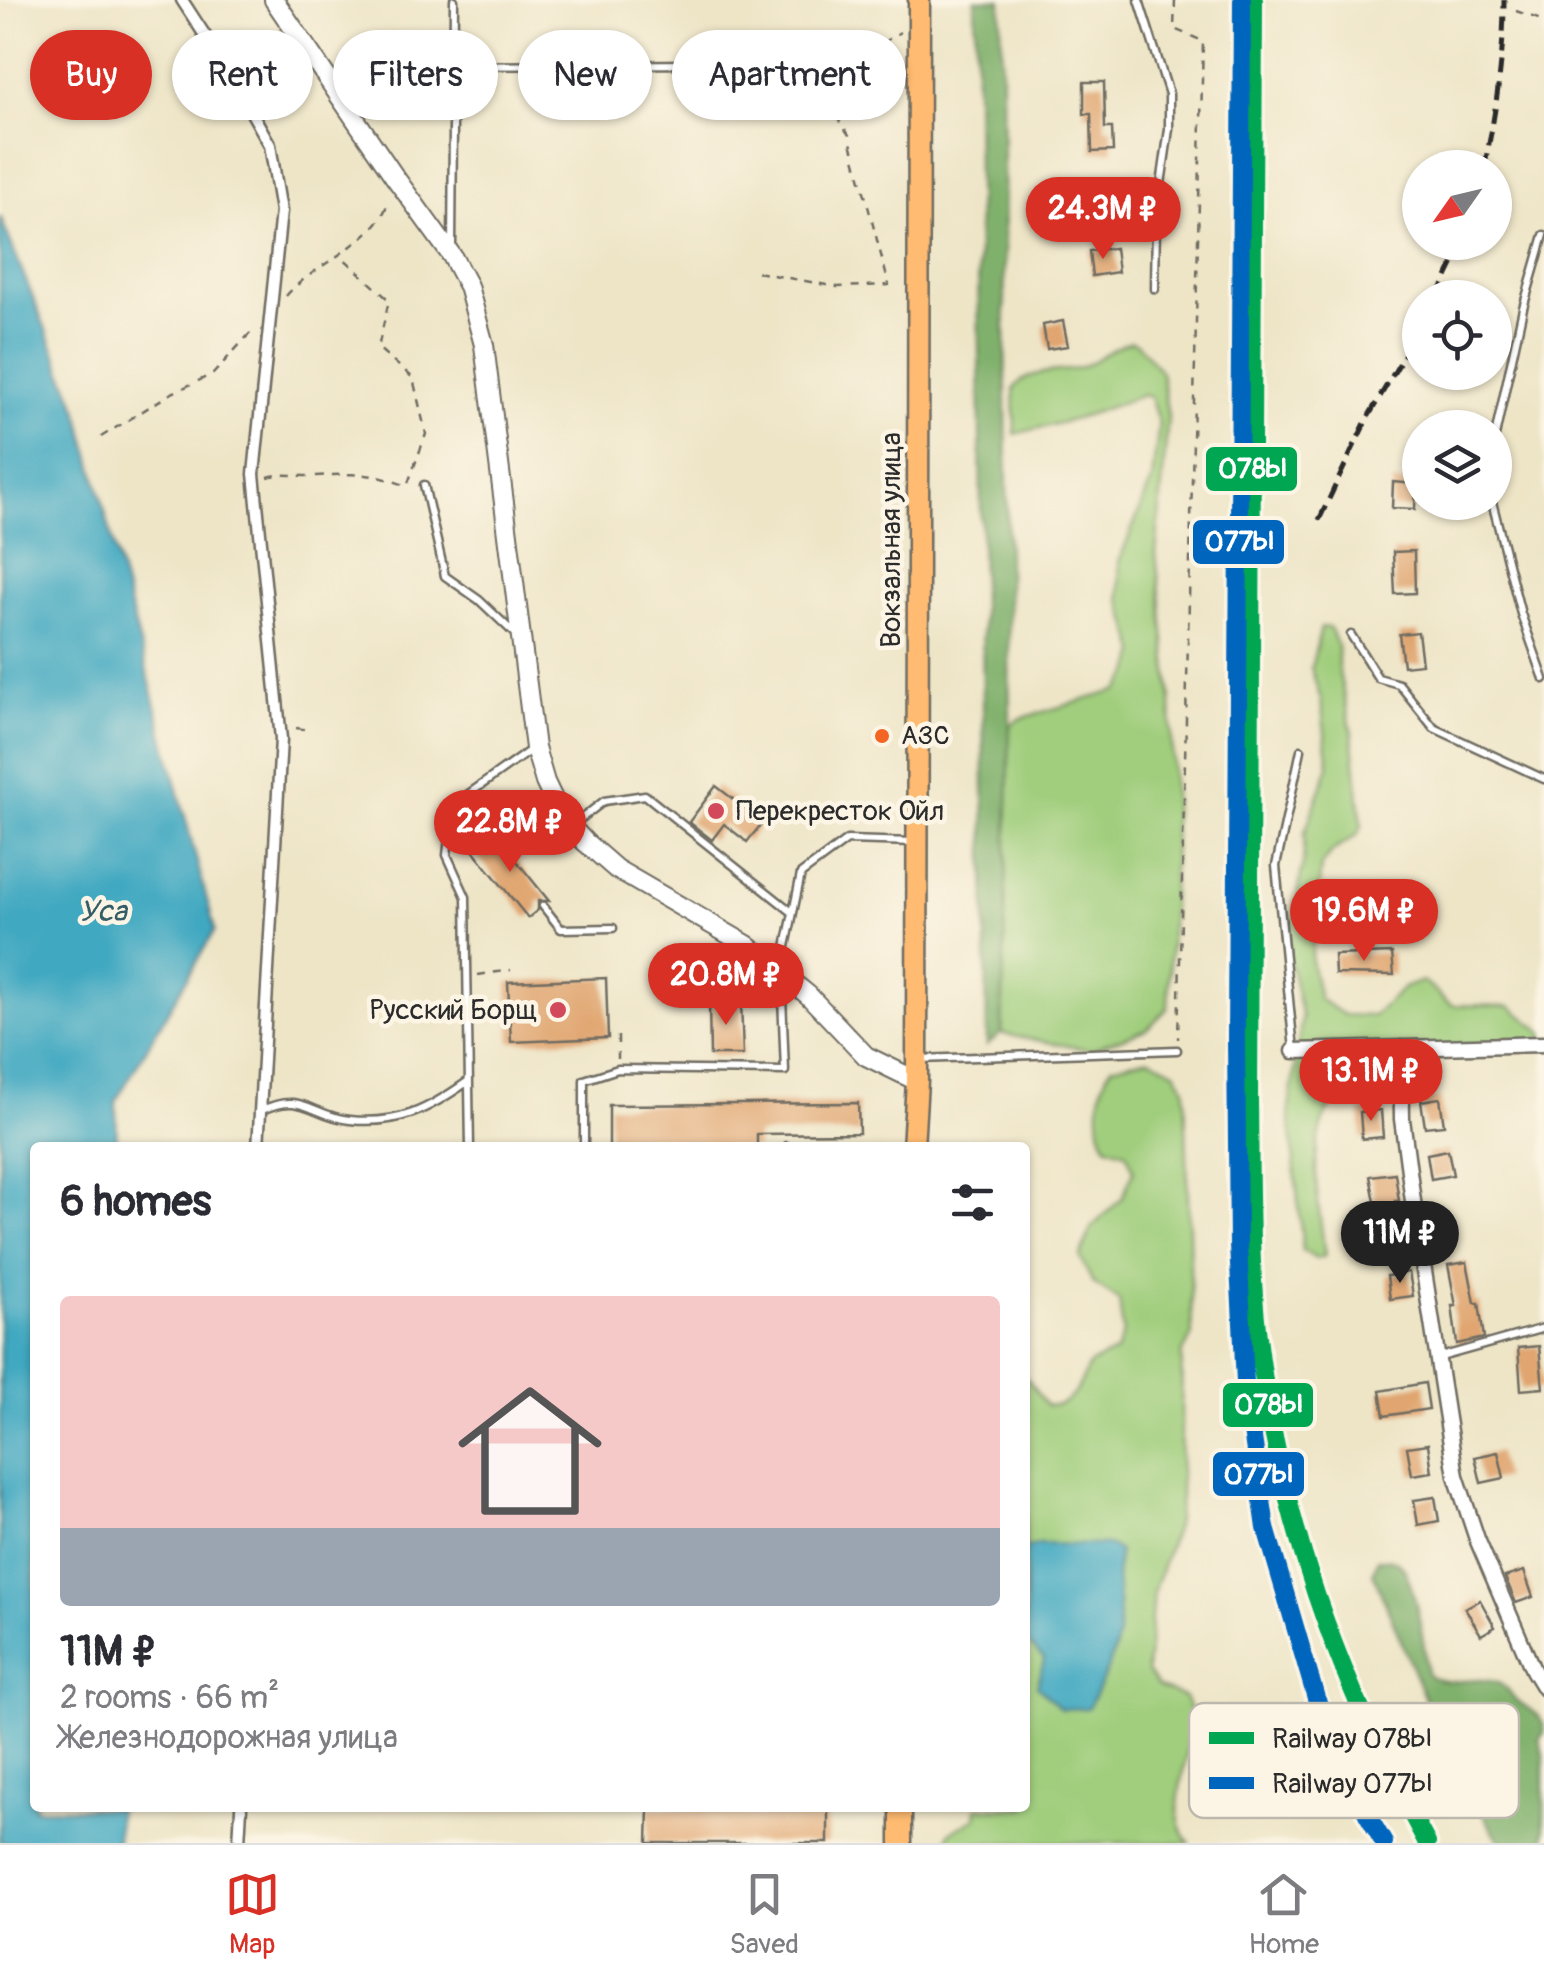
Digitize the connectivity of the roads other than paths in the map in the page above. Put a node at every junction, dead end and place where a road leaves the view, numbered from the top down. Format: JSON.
{"nodes":[{"id":1,"x":182,"y":0,"type":"edge"},
{"id":2,"x":274,"y":0,"type":"edge"},
{"id":3,"x":454,"y":0,"type":"edge"},
{"id":4,"x":1139,"y":0,"type":"edge"},
{"id":5,"x":919,"y":10,"type":"edge"},
{"id":6,"x":201,"y":30,"type":"edge"},
{"id":7,"x":454,"y":30,"type":"edge"},
{"id":8,"x":315,"y":58,"type":"joint"},
{"id":9,"x":672,"y":64,"type":"edge"},
{"id":10,"x":498,"y":66,"type":"edge"},
{"id":11,"x":256,"y":120,"type":"edge"},
{"id":12,"x":454,"y":120,"type":"edge"},
{"id":13,"x":1544,"y":235,"type":"edge"},
{"id":14,"x":452,"y":256,"type":"junction"},
{"id":15,"x":1154,"y":289,"type":"dead end"},
{"id":16,"x":1501,"y":410,"type":"edge"},
{"id":17,"x":424,"y":485,"type":"dead end"},
{"id":18,"x":1497,"y":520,"type":"edge"},
{"id":19,"x":1351,"y":635,"type":"dead end"},
{"id":20,"x":521,"y":639,"type":"junction"},
{"id":21,"x":1544,"y":678,"type":"edge"},
{"id":22,"x":535,"y":748,"type":"junction"},
{"id":23,"x":1301,"y":750,"type":"dead end"},
{"id":24,"x":1544,"y":780,"type":"edge"},
{"id":25,"x":462,"y":799,"type":"junction"},
{"id":26,"x":571,"y":827,"type":"junction"},
{"id":27,"x":488,"y":836,"type":"dead end"},
{"id":28,"x":917,"y":842,"type":"junction"},
{"id":29,"x":543,"y":906,"type":"dead end"},
{"id":30,"x":792,"y":912,"type":"junction"},
{"id":31,"x":613,"y":928,"type":"dead end"},
{"id":32,"x":781,"y":971,"type":"junction"},
{"id":33,"x":1544,"y":1044,"type":"edge"},
{"id":34,"x":1402,"y":1048,"type":"junction"},
{"id":35,"x":1177,"y":1050,"type":"road end"},
{"id":36,"x":1294,"y":1051,"type":"joint"},
{"id":37,"x":917,"y":1070,"type":"junction"},
{"id":38,"x":468,"y":1081,"type":"junction"},
{"id":39,"x":260,"y":1112,"type":"junction"},
{"id":40,"x":258,"y":1142,"type":"edge"},
{"id":41,"x":470,"y":1142,"type":"edge"},
{"id":42,"x":584,"y":1142,"type":"edge"},
{"id":43,"x":913,"y":1142,"type":"edge"},
{"id":44,"x":1544,"y":1328,"type":"edge"},
{"id":45,"x":1436,"y":1359,"type":"junction"},
{"id":46,"x":1544,"y":1688,"type":"edge"},
{"id":47,"x":241,"y":1812,"type":"edge"},
{"id":48,"x":901,"y":1812,"type":"edge"},
{"id":49,"x":239,"y":1843,"type":"edge"},
{"id":50,"x":901,"y":1843,"type":"edge"}],
"edges":[{"from":1,"to":6,"type":"street"},
{"from":2,"to":8,"type":"street"},
{"from":3,"to":7,"type":"lane"},
{"from":4,"to":15,"type":"lane"},
{"from":5,"to":28,"type":"main road","name":"Вокзальная улица"},
{"from":8,"to":14,"type":"street"},
{"from":9,"to":10,"type":"lane"},
{"from":11,"to":39,"type":"street"},
{"from":12,"to":14,"type":"lane"},
{"from":13,"to":16,"type":"lane"},
{"from":14,"to":20,"type":"street"},
{"from":17,"to":20,"type":"lane"},
{"from":18,"to":21,"type":"lane"},
{"from":19,"to":24,"type":"lane"},
{"from":20,"to":22,"type":"street"},
{"from":22,"to":25,"type":"lane"},
{"from":22,"to":26,"type":"street"},
{"from":23,"to":36,"type":"lane"},
{"from":25,"to":27,"type":"lane"},
{"from":25,"to":38,"type":"lane"},
{"from":26,"to":30,"type":"lane"},
{"from":26,"to":32,"type":"street"},
{"from":28,"to":30,"type":"lane"},
{"from":28,"to":37,"type":"main road","name":"Вокзальная улица"},
{"from":29,"to":31,"type":"lane"},
{"from":30,"to":32,"type":"lane"},
{"from":32,"to":37,"type":"street"},
{"from":32,"to":42,"type":"lane"},
{"from":33,"to":34,"type":"street"},
{"from":34,"to":36,"type":"street"},
{"from":34,"to":45,"type":"street"},
{"from":35,"to":37,"type":"lane"},
{"from":37,"to":43,"type":"main road","name":"Вокзальная улица"},
{"from":38,"to":39,"type":"lane"},
{"from":38,"to":41,"type":"lane"},
{"from":39,"to":40,"type":"street"},
{"from":44,"to":45,"type":"lane"},
{"from":45,"to":46,"type":"street"},
{"from":47,"to":49,"type":"street"},
{"from":48,"to":50,"type":"main road"}]}
